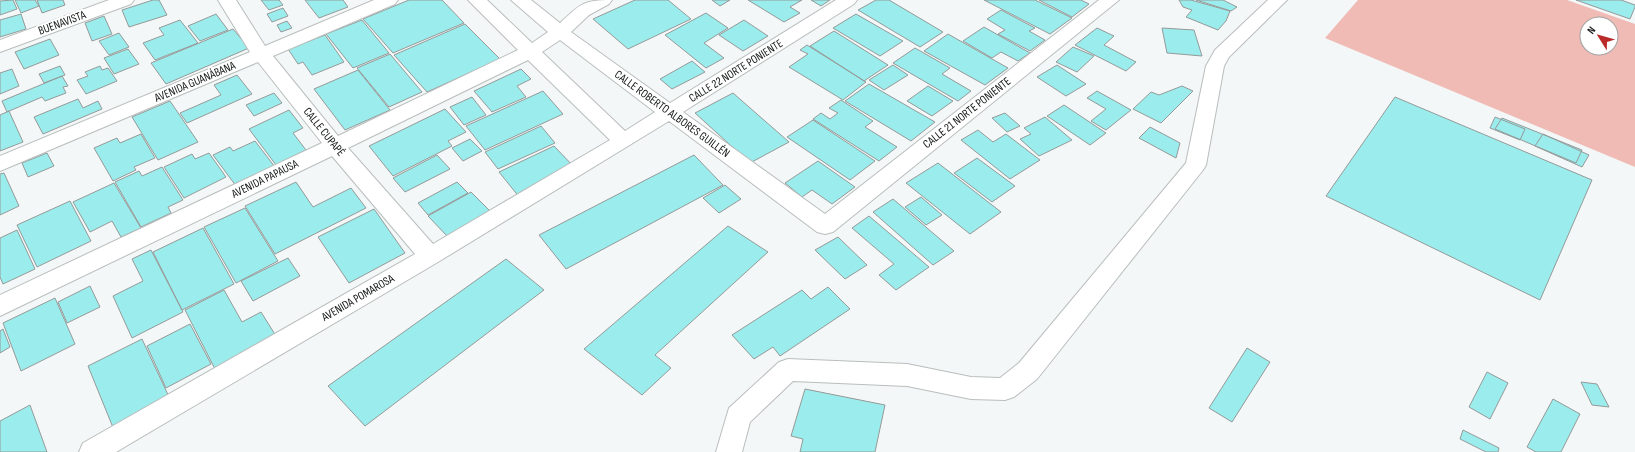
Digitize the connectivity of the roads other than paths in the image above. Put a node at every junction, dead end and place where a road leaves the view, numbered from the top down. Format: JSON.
{"nodes":[{"id":1,"x":124,"y":0,"type":"edge"},
{"id":2,"x":227,"y":0,"type":"edge"},
{"id":3,"x":389,"y":0,"type":"edge"},
{"id":4,"x":477,"y":0,"type":"edge"},
{"id":5,"x":520,"y":0,"type":"edge"},
{"id":6,"x":603,"y":0,"type":"edge"},
{"id":7,"x":848,"y":0,"type":"edge"},
{"id":8,"x":1110,"y":0,"type":"edge"},
{"id":9,"x":1278,"y":0,"type":"edge"},
{"id":10,"x":560,"y":32,"type":"junction"},
{"id":11,"x":0,"y":46,"type":"edge"},
{"id":12,"x":530,"y":52,"type":"junction"},
{"id":13,"x":261,"y":54,"type":"junction"},
{"id":14,"x":670,"y":112,"type":"junction"},
{"id":15,"x":623,"y":141,"type":"junction"},
{"id":16,"x":335,"y":146,"type":"junction"},
{"id":17,"x":0,"y":164,"type":"edge"},
{"id":18,"x":825,"y":226,"type":"joint"},
{"id":19,"x":430,"y":256,"type":"junction"},
{"id":20,"x":0,"y":306,"type":"edge"},
{"id":21,"x":92,"y":452,"type":"edge"},
{"id":22,"x":729,"y":452,"type":"edge"}],
"edges":[{"from":1,"to":11,"type":"street","name":"BUENAVISTA"},
{"from":2,"to":13,"type":"street","name":"CALLE CUPAPÉ"},
{"from":3,"to":13,"type":"street","name":"AVENIDA GUANÁBANA"},
{"from":4,"to":12,"type":"street"},
{"from":5,"to":10,"type":"street","name":"CALLE ROBERTO ALBORES GUILLÉN"},
{"from":6,"to":10,"type":"street","name":"AVENIDA PAPAUSA"},
{"from":7,"to":14,"type":"street","name":"CALLE 22 NORTE PONIENTE"},
{"from":8,"to":18,"type":"street","name":"CALLE 21 NORTE PONIENTE"},
{"from":9,"to":22,"type":"street"},
{"from":10,"to":12,"type":"street","name":"AVENIDA PAPAUSA"},
{"from":10,"to":14,"type":"street","name":"CALLE ROBERTO ALBORES GUILLÉN"},
{"from":12,"to":15,"type":"street"},
{"from":12,"to":16,"type":"street","name":"AVENIDA PAPAUSA"},
{"from":13,"to":16,"type":"street","name":"CALLE CUPAPÉ"},
{"from":13,"to":17,"type":"street","name":"AVENIDA GUANÁBANA"},
{"from":14,"to":15,"type":"street","name":"CALLE 22 NORTE PONIENTE"},
{"from":14,"to":18,"type":"street","name":"CALLE ROBERTO ALBORES GUILLÉN"},
{"from":15,"to":19,"type":"street","name":"AVENIDA POMAROSA"},
{"from":16,"to":19,"type":"street","name":"CALLE CUPAPÉ"},
{"from":16,"to":20,"type":"street","name":"AVENIDA PAPAUSA"},
{"from":19,"to":21,"type":"street","name":"AVENIDA POMAROSA"}]}
